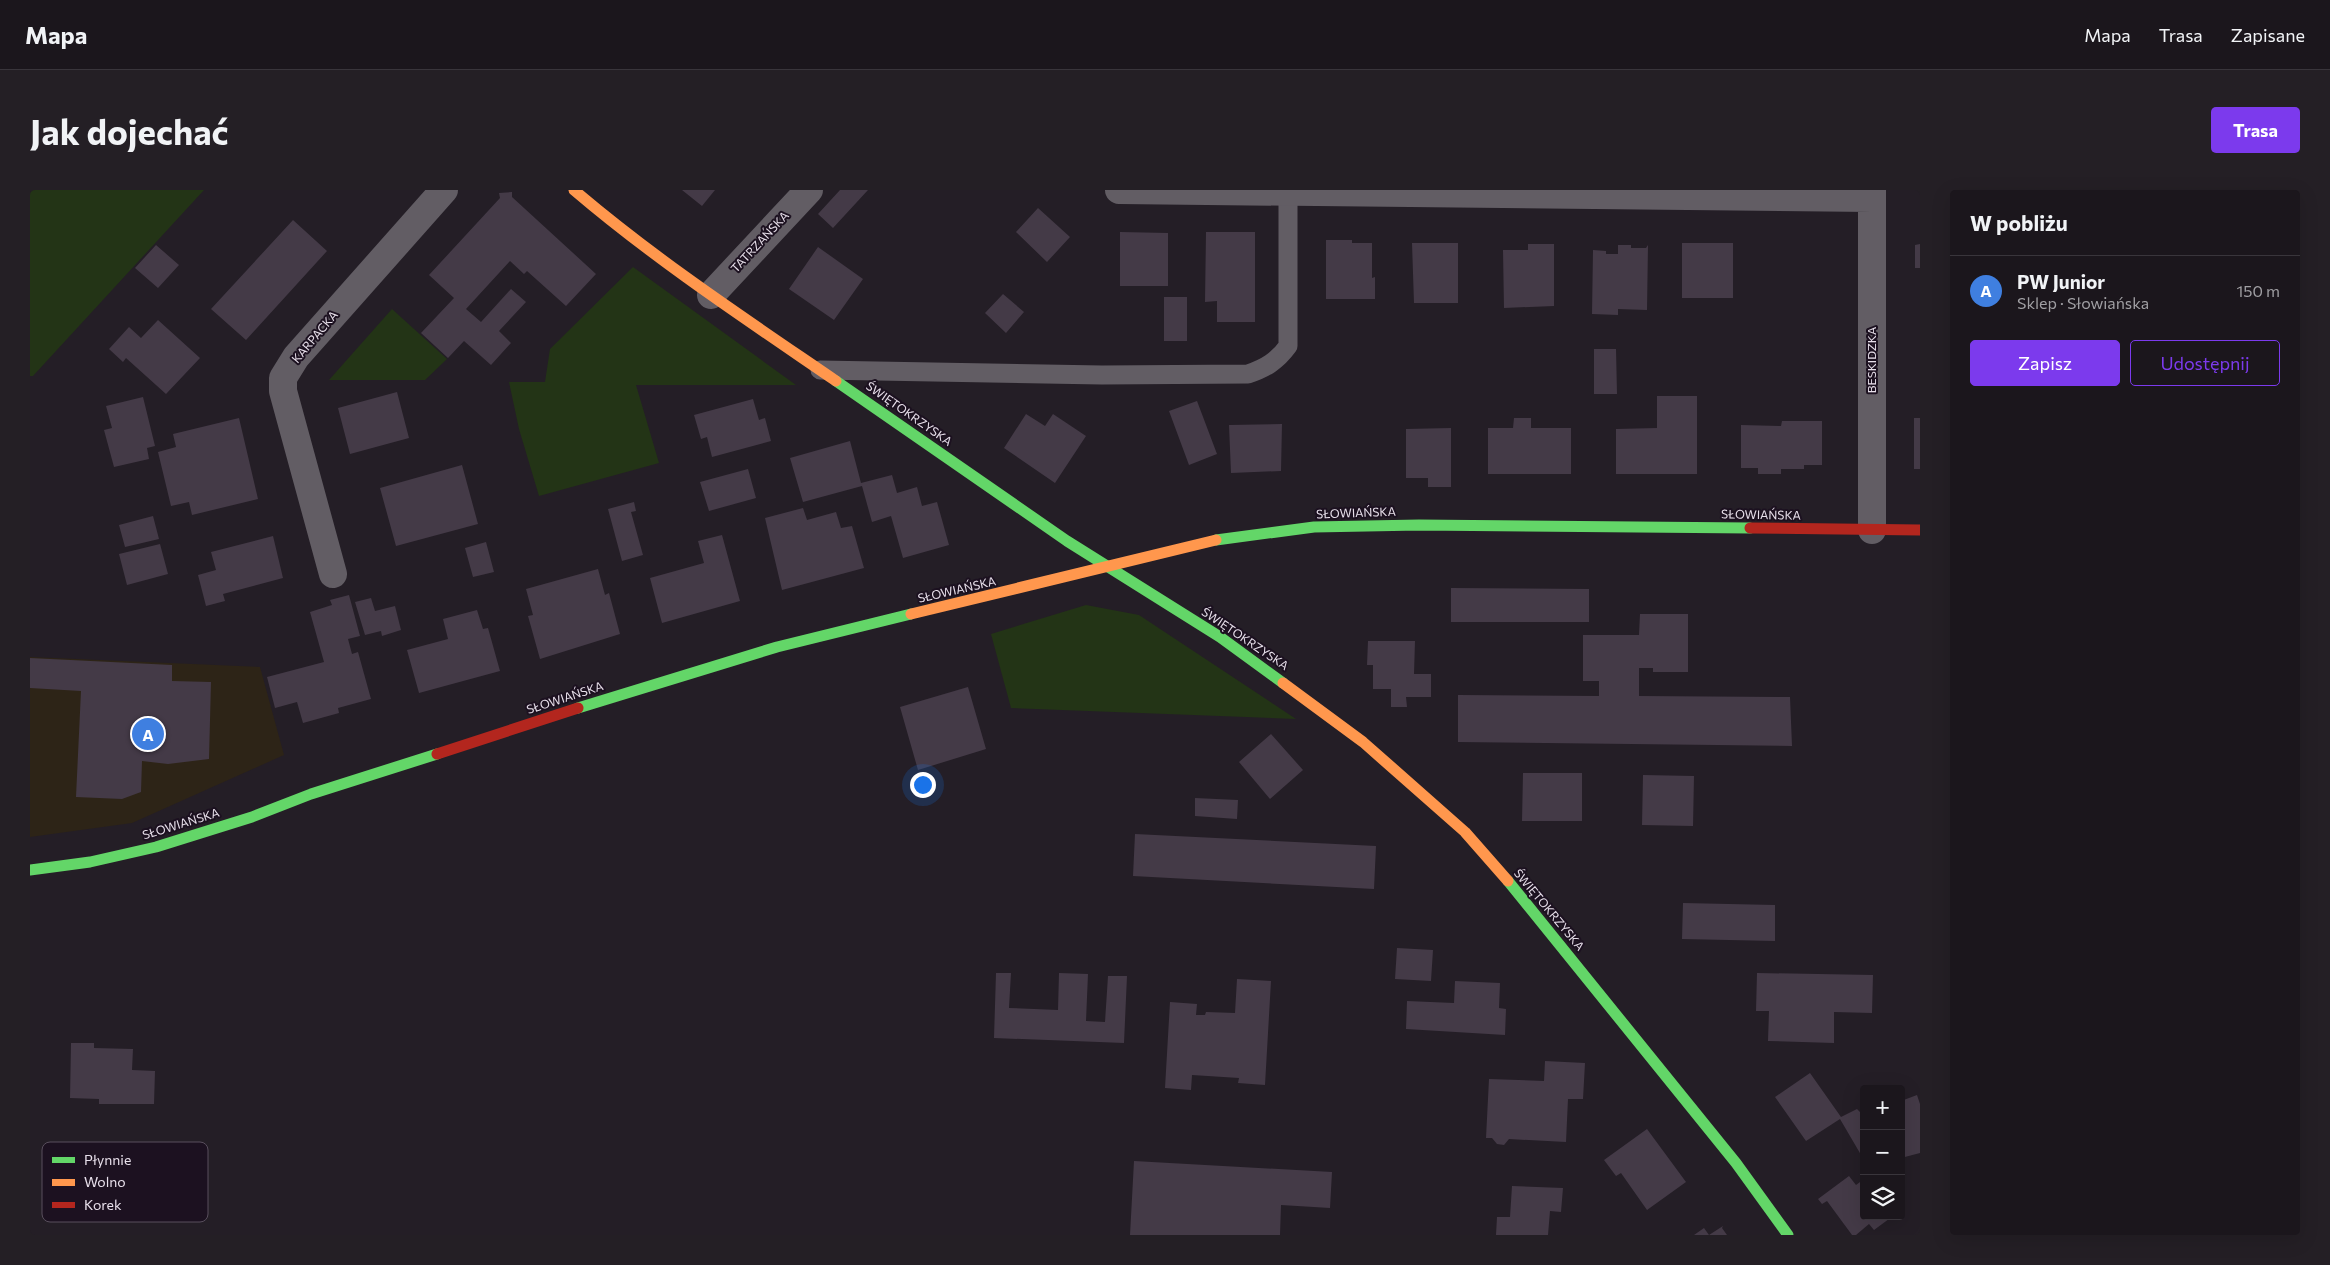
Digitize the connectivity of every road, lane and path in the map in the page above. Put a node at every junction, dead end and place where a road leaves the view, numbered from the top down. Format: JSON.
{"nodes":[{"id":1,"x":444,"y":190,"type":"edge"},
{"id":2,"x":574,"y":190,"type":"edge"},
{"id":3,"x":809,"y":190,"type":"edge"},
{"id":4,"x":1118,"y":190,"type":"edge"},
{"id":5,"x":1288,"y":192,"type":"junction"},
{"id":6,"x":1872,"y":194,"type":"edge"},
{"id":7,"x":711,"y":295,"type":"junction"},
{"id":8,"x":820,"y":370,"type":"junction"},
{"id":9,"x":1872,"y":530,"type":"junction"},
{"id":10,"x":1920,"y":530,"type":"edge"},
{"id":11,"x":1107,"y":567,"type":"junction"},
{"id":12,"x":333,"y":574,"type":"dead end"},
{"id":13,"x":30,"y":870,"type":"edge"},
{"id":14,"x":1788,"y":1235,"type":"edge"}],
"edges":[{"from":1,"to":12,"type":"street","name":"KARPACKA"},
{"from":2,"to":7,"type":"street","name":"ŚWIĘTOKRZYSKA"},
{"from":3,"to":7,"type":"street","name":"TATRZAŃSKA"},
{"from":4,"to":5,"type":"street"},
{"from":5,"to":6,"type":"street"},
{"from":5,"to":8,"type":"lane"},
{"from":6,"to":9,"type":"street","name":"BESKIDZKA"},
{"from":7,"to":8,"type":"street","name":"ŚWIĘTOKRZYSKA"},
{"from":8,"to":11,"type":"street","name":"ŚWIĘTOKRZYSKA"},
{"from":9,"to":10,"type":"street","name":"SŁOWIAŃSKA"},
{"from":9,"to":11,"type":"street","name":"SŁOWIAŃSKA"},
{"from":11,"to":13,"type":"street","name":"SŁOWIAŃSKA"},
{"from":11,"to":14,"type":"street","name":"ŚWIĘTOKRZYSKA"}]}
